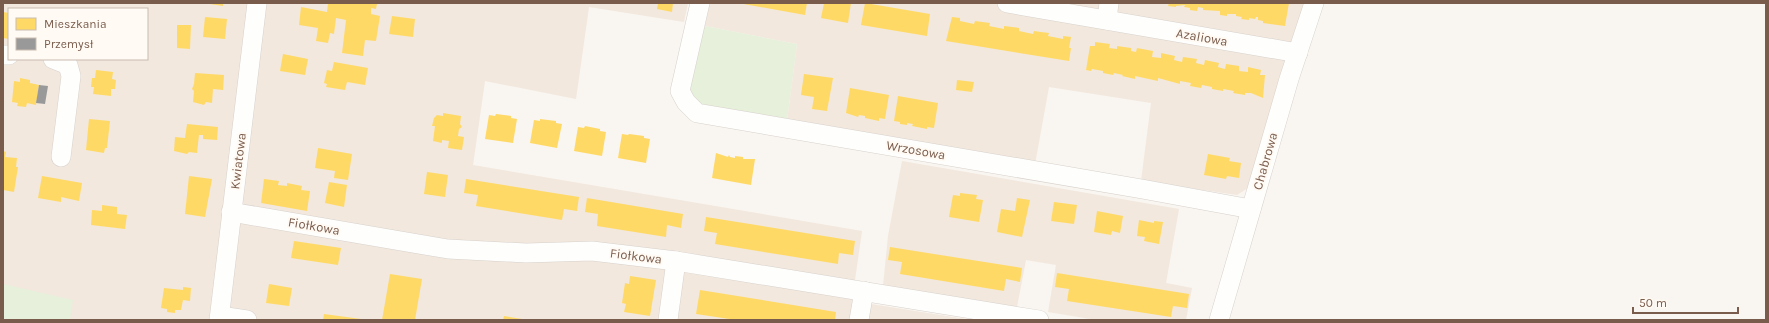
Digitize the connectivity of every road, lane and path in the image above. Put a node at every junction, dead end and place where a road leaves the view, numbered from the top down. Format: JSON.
{"nodes":[{"id":1,"x":257,"y":3,"type":"edge"},
{"id":2,"x":700,"y":3,"type":"edge"},
{"id":3,"x":1006,"y":3,"type":"edge"},
{"id":4,"x":1314,"y":3,"type":"edge"},
{"id":5,"x":1108,"y":12,"type":"edge"},
{"id":6,"x":1298,"y":54,"type":"junction"},
{"id":7,"x":59,"y":60,"type":"edge"},
{"id":8,"x":61,"y":156,"type":"dead end"},
{"id":9,"x":1252,"y":209,"type":"junction"},
{"id":10,"x":231,"y":212,"type":"junction"},
{"id":11,"x":676,"y":261,"type":"junction"},
{"id":12,"x":864,"y":291,"type":"junction"},
{"id":13,"x":220,"y":318,"type":"edge"},
{"id":14,"x":1032,"y":319,"type":"edge"},
{"id":15,"x":247,"y":320,"type":"edge"},
{"id":16,"x":668,"y":320,"type":"edge"},
{"id":17,"x":859,"y":320,"type":"edge"},
{"id":18,"x":1219,"y":320,"type":"edge"}],
"edges":[{"from":1,"to":10,"type":"street","name":"Kwiatowa"},
{"from":2,"to":9,"type":"street","name":"Wrzosowa"},
{"from":3,"to":5,"type":"street","name":"Azaliowa"},
{"from":4,"to":6,"type":"street","name":"Chabrowa"},
{"from":5,"to":6,"type":"street","name":"Azaliowa"},
{"from":6,"to":9,"type":"street","name":"Chabrowa"},
{"from":7,"to":8,"type":"street"},
{"from":9,"to":18,"type":"street","name":"Chabrowa"},
{"from":10,"to":11,"type":"street","name":"Fiołkowa"},
{"from":10,"to":13,"type":"street","name":"Kwiatowa"},
{"from":11,"to":12,"type":"street","name":"Fiołkowa"},
{"from":11,"to":16,"type":"street"},
{"from":12,"to":14,"type":"street","name":"Fiołkowa"},
{"from":12,"to":17,"type":"street"},
{"from":13,"to":15,"type":"street"}]}
